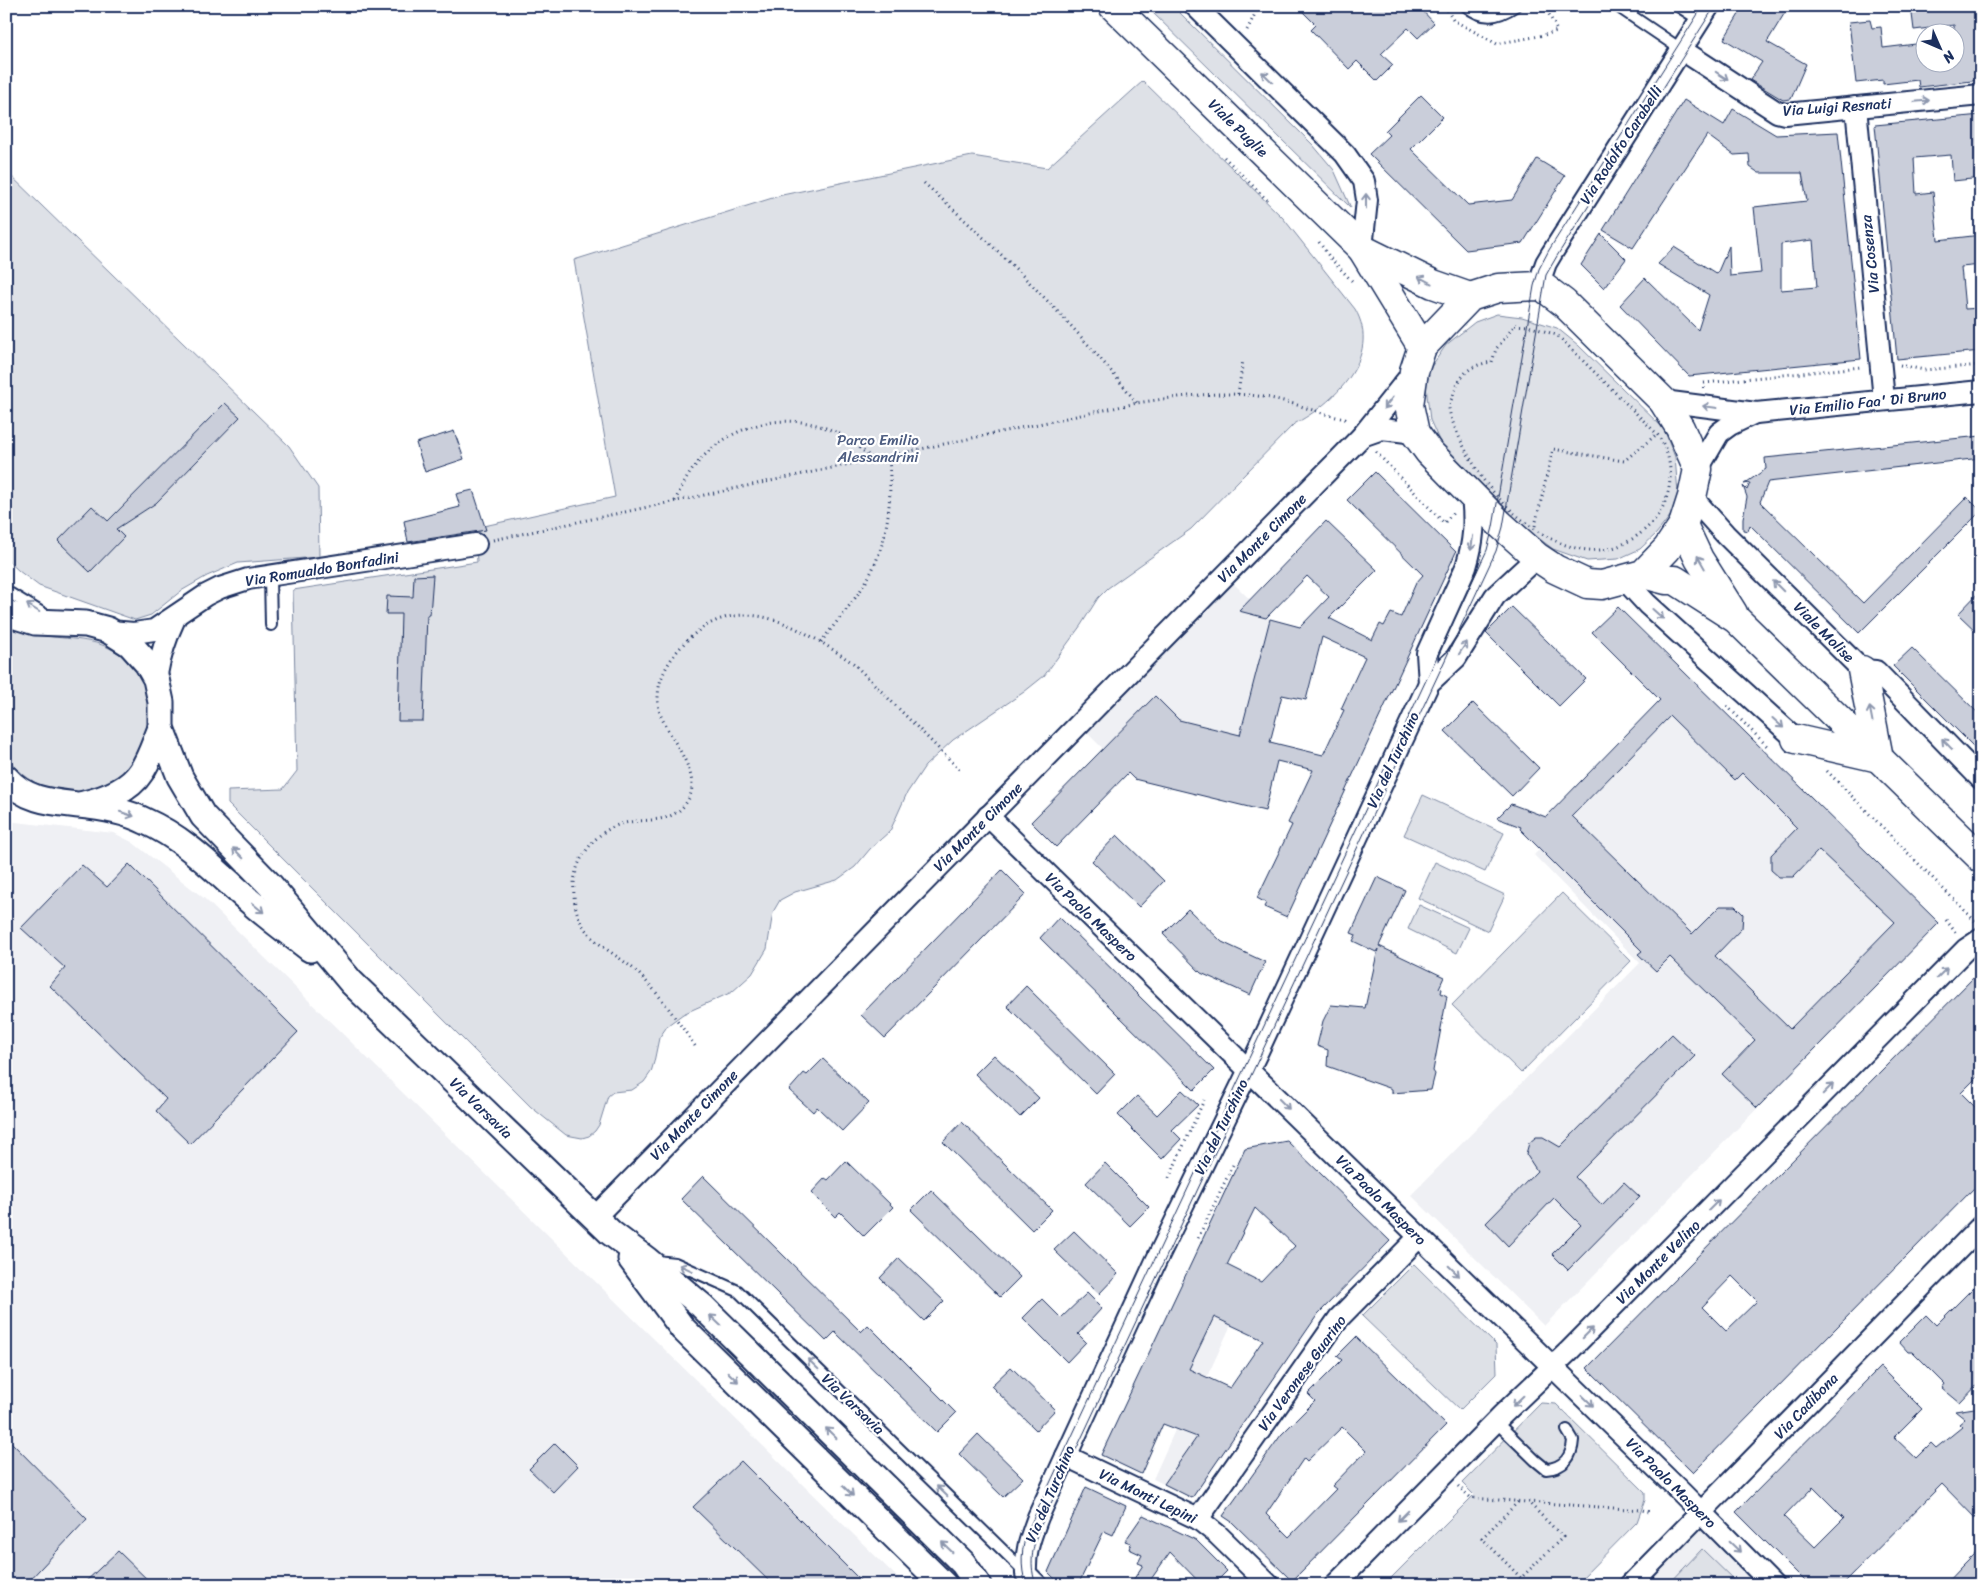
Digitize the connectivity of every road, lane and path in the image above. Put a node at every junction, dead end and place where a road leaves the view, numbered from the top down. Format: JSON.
{"nodes":[{"id":1,"x":1113,"y":6,"type":"edge"},
{"id":2,"x":1195,"y":6,"type":"edge"},
{"id":3,"x":1445,"y":6,"type":"edge"},
{"id":4,"x":1466,"y":6,"type":"edge"},
{"id":5,"x":1515,"y":6,"type":"edge"},
{"id":6,"x":1545,"y":6,"type":"edge"},
{"id":7,"x":1617,"y":6,"type":"edge"},
{"id":8,"x":1678,"y":6,"type":"edge"},
{"id":9,"x":1704,"y":13,"type":"edge"},
{"id":10,"x":1682,"y":50,"type":"junction"},
{"id":11,"x":1981,"y":95,"type":"edge"},
{"id":12,"x":1856,"y":107,"type":"junction"},
{"id":13,"x":1224,"y":157,"type":"dead end"},
{"id":14,"x":924,"y":183,"type":"dead end"},
{"id":15,"x":1267,"y":200,"type":"dead end"},
{"id":16,"x":1362,"y":249,"type":"junction"},
{"id":17,"x":1538,"y":286,"type":"junction"},
{"id":18,"x":1470,"y":297,"type":"junction"},
{"id":19,"x":1418,"y":359,"type":"junction"},
{"id":20,"x":1242,"y":360,"type":"dead end"},
{"id":21,"x":1981,"y":364,"type":"edge"},
{"id":22,"x":1896,"y":365,"type":"dead end"},
{"id":23,"x":1871,"y":366,"type":"dead end"},
{"id":24,"x":1704,"y":383,"type":"dead end"},
{"id":25,"x":1981,"y":391,"type":"edge"},
{"id":26,"x":1238,"y":394,"type":"junction"},
{"id":27,"x":1884,"y":400,"type":"junction"},
{"id":28,"x":1664,"y":401,"type":"junction"},
{"id":29,"x":1137,"y":403,"type":"junction"},
{"id":30,"x":1756,"y":413,"type":"junction"},
{"id":31,"x":1415,"y":433,"type":"junction"},
{"id":32,"x":1657,"y":434,"type":"junction"},
{"id":33,"x":1362,"y":436,"type":"junction"},
{"id":34,"x":888,"y":456,"type":"junction"},
{"id":35,"x":874,"y":459,"type":"junction"},
{"id":36,"x":1698,"y":469,"type":"junction"},
{"id":37,"x":1472,"y":495,"type":"junction"},
{"id":38,"x":1692,"y":497,"type":"junction"},
{"id":39,"x":675,"y":502,"type":"junction"},
{"id":40,"x":1518,"y":516,"type":"dead end"},
{"id":41,"x":1444,"y":523,"type":"dead end"},
{"id":42,"x":1683,"y":525,"type":"junction"},
{"id":43,"x":476,"y":544,"type":"joint"},
{"id":44,"x":1537,"y":557,"type":"junction"},
{"id":45,"x":270,"y":576,"type":"junction"},
{"id":46,"x":1633,"y":577,"type":"junction"},
{"id":47,"x":6,"y":591,"type":"edge"},
{"id":48,"x":6,"y":613,"type":"edge"},
{"id":49,"x":176,"y":616,"type":"junction"},
{"id":50,"x":1736,"y":619,"type":"junction"},
{"id":51,"x":60,"y":624,"type":"junction"},
{"id":52,"x":271,"y":625,"type":"dead end"},
{"id":53,"x":108,"y":630,"type":"junction"},
{"id":54,"x":821,"y":642,"type":"junction"},
{"id":55,"x":1862,"y":670,"type":"junction"},
{"id":56,"x":156,"y":680,"type":"junction"},
{"id":57,"x":1429,"y":683,"type":"junction"},
{"id":58,"x":1726,"y":704,"type":"dead end"},
{"id":59,"x":161,"y":728,"type":"junction"},
{"id":60,"x":1796,"y":739,"type":"joint"},
{"id":61,"x":1767,"y":746,"type":"dead end"},
{"id":62,"x":1879,"y":758,"type":"junction"},
{"id":63,"x":1823,"y":767,"type":"dead end"},
{"id":64,"x":961,"y":771,"type":"dead end"},
{"id":65,"x":6,"y":778,"type":"edge"},
{"id":66,"x":1981,"y":779,"type":"edge"},
{"id":67,"x":6,"y":794,"type":"edge"},
{"id":68,"x":31,"y":796,"type":"junction"},
{"id":69,"x":79,"y":805,"type":"junction"},
{"id":70,"x":988,"y":816,"type":"junction"},
{"id":71,"x":1981,"y":858,"type":"edge"},
{"id":72,"x":1979,"y":931,"type":"edge"},
{"id":73,"x":351,"y":982,"type":"junction"},
{"id":74,"x":695,"y":1046,"type":"dead end"},
{"id":75,"x":1249,"y":1070,"type":"junction"},
{"id":76,"x":1204,"y":1100,"type":"dead end"},
{"id":77,"x":1234,"y":1163,"type":"dead end"},
{"id":78,"x":1169,"y":1178,"type":"dead end"},
{"id":79,"x":603,"y":1225,"type":"junction"},
{"id":80,"x":1981,"y":1226,"type":"edge"},
{"id":81,"x":1419,"y":1237,"type":"junction"},
{"id":82,"x":1198,"y":1238,"type":"dead end"},
{"id":83,"x":647,"y":1260,"type":"junction"},
{"id":84,"x":1553,"y":1367,"type":"junction"},
{"id":85,"x":1496,"y":1422,"type":"junction"},
{"id":86,"x":1567,"y":1430,"type":"dead end"},
{"id":87,"x":1066,"y":1456,"type":"junction"},
{"id":88,"x":1471,"y":1498,"type":"dead end"},
{"id":89,"x":1518,"y":1502,"type":"junction"},
{"id":90,"x":1528,"y":1502,"type":"junction"},
{"id":91,"x":1650,"y":1512,"type":"dead end"},
{"id":92,"x":1701,"y":1512,"type":"junction"},
{"id":93,"x":1198,"y":1519,"type":"junction"},
{"id":94,"x":1521,"y":1578,"type":"junction"},
{"id":95,"x":1032,"y":1579,"type":"edge"},
{"id":96,"x":944,"y":1585,"type":"edge"},
{"id":97,"x":978,"y":1585,"type":"edge"},
{"id":98,"x":1269,"y":1585,"type":"edge"},
{"id":99,"x":1335,"y":1585,"type":"edge"},
{"id":100,"x":1521,"y":1585,"type":"edge"},
{"id":101,"x":1630,"y":1585,"type":"edge"},
{"id":102,"x":1773,"y":1585,"type":"edge"}],
"edges":[{"from":1,"to":16,"type":"main road","name":"Viale Puglie"},
{"from":16,"to":2,"type":"street","one_way":true},
{"from":3,"to":6,"type":"path"},
{"from":4,"to":5,"type":"lane"},
{"from":7,"to":10,"type":"lane"},
{"from":8,"to":9,"type":"lane"},
{"from":9,"to":10,"type":"street","name":"Via Rodolfo Carabelli"},
{"from":10,"to":12,"type":"street","name":"Via Luigi Resnati","one_way":true},
{"from":10,"to":17,"type":"street","name":"Via Rodolfo Carabelli"},
{"from":12,"to":11,"type":"street","name":"Via Luigi Resnati","one_way":true},
{"from":12,"to":27,"type":"street","name":"Via Cosenza"},
{"from":13,"to":15,"type":"path","name":"Viale Puglie"},
{"from":14,"to":29,"type":"path"},
{"from":18,"to":16,"type":"main road","name":"Viale Puglie","one_way":true},
{"from":16,"to":19,"type":"main road","name":"Viale Puglie"},
{"from":17,"to":18,"type":"main road"},
{"from":17,"to":28,"type":"main road"},
{"from":18,"to":19,"type":"main road"},
{"from":19,"to":31,"type":"main road"},
{"from":19,"to":33,"type":"street","name":"Via Monte Cimone","one_way":true},
{"from":20,"to":26,"type":"path"},
{"from":21,"to":22,"type":"path","name":"Via Emilio Faa' Di Bruno"},
{"from":23,"to":24,"type":"path"},
{"from":25,"to":27,"type":"street","name":"Via Emilio Faa' Di Bruno"},
{"from":26,"to":29,"type":"path"},
{"from":26,"to":33,"type":"path"},
{"from":27,"to":30,"type":"street","name":"Via Emilio Faa' Di Bruno"},
{"from":30,"to":28,"type":"street","name":"Via Emilio Faa' Di Bruno","one_way":true},
{"from":28,"to":36,"type":"main road"},
{"from":29,"to":34,"type":"path"},
{"from":30,"to":36,"type":"street","name":"Via Emilio Faa' Di Bruno"},
{"from":31,"to":33,"type":"street"},
{"from":31,"to":37,"type":"main road"},
{"from":32,"to":32,"type":"path"},
{"from":32,"to":40,"type":"path"},
{"from":33,"to":41,"type":"path"},
{"from":33,"to":70,"type":"street","name":"Via Monte Cimone"},
{"from":34,"to":35,"type":"path"},
{"from":34,"to":54,"type":"path"},
{"from":35,"to":39,"type":"path"},
{"from":35,"to":39,"type":"path"},
{"from":36,"to":38,"type":"main road"},
{"from":37,"to":44,"type":"main road"},
{"from":37,"to":57,"type":"street","name":"Via del Turchino","one_way":true},
{"from":38,"to":42,"type":"main road"},
{"from":55,"to":38,"type":"street","name":"Viale Molise","one_way":true},
{"from":39,"to":43,"type":"path"},
{"from":42,"to":46,"type":"main road"},
{"from":50,"to":42,"type":"main road","one_way":true},
{"from":43,"to":45,"type":"street","name":"Via Romualdo Bonfadini"},
{"from":44,"to":46,"type":"main road"},
{"from":57,"to":44,"type":"street","name":"Via del Turchino","one_way":true},
{"from":45,"to":49,"type":"street","name":"Via Romualdo Bonfadini"},
{"from":45,"to":52,"type":"lane"},
{"from":46,"to":50,"type":"main road"},
{"from":46,"to":60,"type":"street","one_way":true},
{"from":51,"to":47,"type":"lane","one_way":true},
{"from":48,"to":51,"type":"street","name":"Via Varsavia"},
{"from":49,"to":53,"type":"street","name":"Via Romualdo Bonfadini"},
{"from":49,"to":56,"type":"street"},
{"from":50,"to":62,"type":"main road"},
{"from":51,"to":53,"type":"street","name":"Via Varsavia"},
{"from":53,"to":56,"type":"street","name":"Via Varsavia"},
{"from":54,"to":64,"type":"path"},
{"from":54,"to":74,"type":"path"},
{"from":62,"to":55,"type":"main road","one_way":true},
{"from":66,"to":55,"type":"street","name":"Viale Molise","one_way":true},
{"from":56,"to":59,"type":"street","name":"Via Varsavia"},
{"from":57,"to":75,"type":"street","name":"Via del Turchino"},
{"from":58,"to":61,"type":"path"},
{"from":59,"to":69,"type":"street","name":"Via Varsavia"},
{"from":73,"to":59,"type":"street","name":"Via Varsavia","one_way":true},
{"from":60,"to":62,"type":"main road"},
{"from":62,"to":71,"type":"main road"},
{"from":63,"to":72,"type":"path"},
{"from":65,"to":68,"type":"street","name":"Via Varsavia"},
{"from":67,"to":68,"type":"street"},
{"from":68,"to":69,"type":"street","name":"Via Varsavia"},
{"from":69,"to":73,"type":"street","name":"Via Varsavia","one_way":true},
{"from":70,"to":75,"type":"street","name":"Via Paolo Maspero"},
{"from":70,"to":79,"type":"street","name":"Via Monte Cimone"},
{"from":84,"to":72,"type":"street","name":"Via Monte Velino","one_way":true},
{"from":73,"to":79,"type":"street","name":"Via Varsavia"},
{"from":75,"to":81,"type":"street","name":"Via Paolo Maspero","one_way":true},
{"from":75,"to":87,"type":"street","name":"Via del Turchino"},
{"from":76,"to":78,"type":"path"},
{"from":77,"to":82,"type":"path"},
{"from":79,"to":83,"type":"street","name":"Via Varsavia"},
{"from":79,"to":96,"type":"street","name":"Via Varsavia","one_way":true},
{"from":80,"to":92,"type":"street","name":"Via Cadibona"},
{"from":81,"to":84,"type":"street","name":"Via Paolo Maspero","one_way":true},
{"from":81,"to":93,"type":"street","name":"Via Veronese Guarino"},
{"from":95,"to":83,"type":"lane","name":"Via Varsavia","one_way":true},
{"from":97,"to":83,"type":"street","name":"Via Varsavia","one_way":true},
{"from":84,"to":85,"type":"street","name":"Via Monte Velino","one_way":true},
{"from":84,"to":92,"type":"street","name":"Via Paolo Maspero","one_way":true},
{"from":85,"to":86,"type":"lane"},
{"from":85,"to":99,"type":"street","name":"Via Monte Velino","one_way":true},
{"from":87,"to":93,"type":"street","name":"Via Monti Lepini"},
{"from":87,"to":95,"type":"street","name":"Via del Turchino"},
{"from":88,"to":89,"type":"path"},
{"from":89,"to":90,"type":"path"},
{"from":89,"to":94,"type":"path"},
{"from":90,"to":91,"type":"path"},
{"from":90,"to":94,"type":"path"},
{"from":92,"to":101,"type":"street","name":"Via Cadibona"},
{"from":92,"to":102,"type":"street","name":"Via Paolo Maspero","one_way":true},
{"from":93,"to":98,"type":"street","name":"Via Monti Lepini"},
{"from":94,"to":100,"type":"path"}]}
